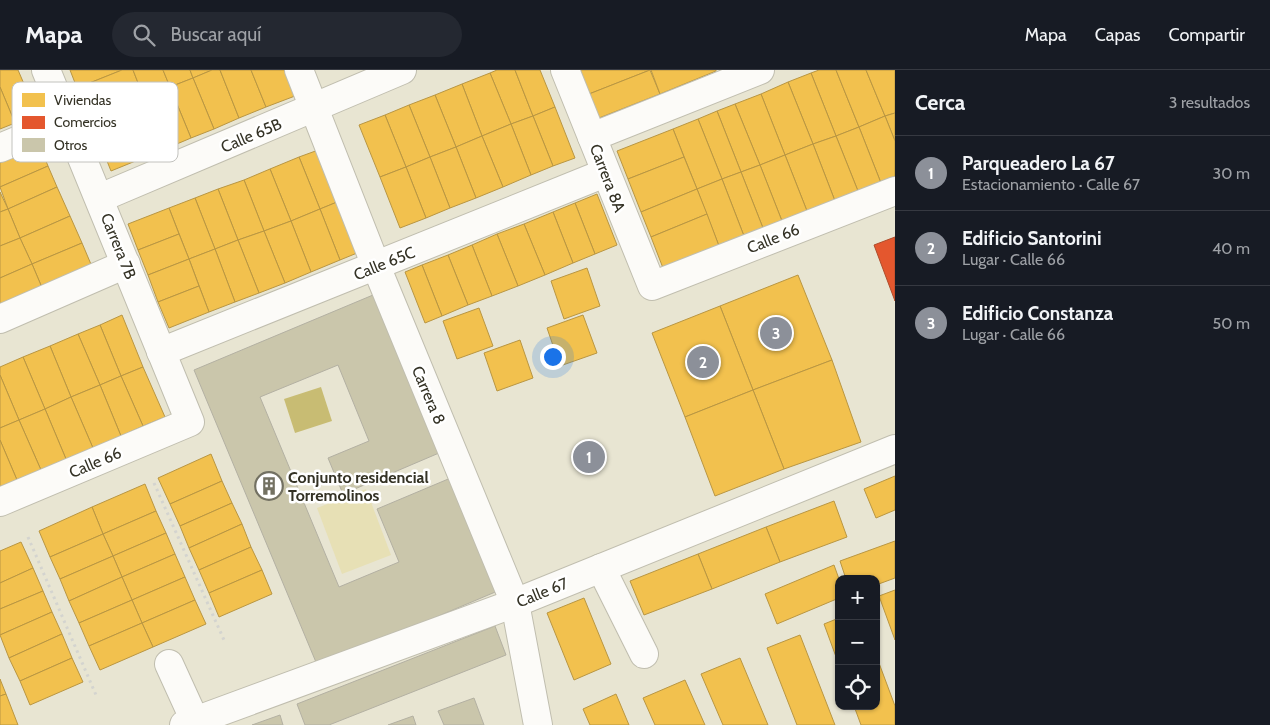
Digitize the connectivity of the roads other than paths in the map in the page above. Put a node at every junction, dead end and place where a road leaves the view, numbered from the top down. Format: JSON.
{"nodes":[{"id":1,"x":46,"y":70,"type":"edge"},
{"id":2,"x":299,"y":70,"type":"edge"},
{"id":3,"x":402,"y":70,"type":"edge"},
{"id":4,"x":565,"y":70,"type":"edge"},
{"id":5,"x":760,"y":70,"type":"edge"},
{"id":6,"x":733,"y":75,"type":"edge"},
{"id":7,"x":51,"y":82,"type":"edge"},
{"id":8,"x":314,"y":108,"type":"junction"},
{"id":9,"x":592,"y":137,"type":"junction"},
{"id":10,"x":12,"y":143,"type":"edge"},
{"id":11,"x":0,"y":148,"type":"edge"},
{"id":12,"x":85,"y":162,"type":"edge"},
{"id":13,"x":605,"y":173,"type":"junction"},
{"id":14,"x":895,"y":191,"type":"edge"},
{"id":15,"x":100,"y":198,"type":"junction"},
{"id":16,"x":126,"y":264,"type":"junction"},
{"id":17,"x":376,"y":266,"type":"junction"},
{"id":18,"x":652,"y":286,"type":"joint"},
{"id":19,"x":0,"y":318,"type":"edge"},
{"id":20,"x":161,"y":352,"type":"junction"},
{"id":21,"x":190,"y":422,"type":"joint"},
{"id":22,"x":895,"y":449,"type":"edge"},
{"id":23,"x":0,"y":502,"type":"edge"},
{"id":24,"x":601,"y":568,"type":"junction"},
{"id":25,"x":516,"y":603,"type":"junction"},
{"id":26,"x":644,"y":654,"type":"dead end"},
{"id":27,"x":169,"y":664,"type":"dead end"},
{"id":28,"x":190,"y":723,"type":"edge"},
{"id":29,"x":538,"y":725,"type":"edge"}],
"edges":[{"from":1,"to":7,"type":"street","name":"Carrera 7B"},
{"from":2,"to":8,"type":"street","name":"Carrera 8"},
{"from":3,"to":8,"type":"street","name":"Calle 65B"},
{"from":4,"to":9,"type":"street","name":"Carrera 8A"},
{"from":5,"to":6,"type":"street"},
{"from":6,"to":9,"type":"street"},
{"from":8,"to":15,"type":"street","name":"Calle 65B"},
{"from":8,"to":17,"type":"street","name":"Carrera 8"},
{"from":9,"to":13,"type":"street","name":"Carrera 8A"},
{"from":10,"to":11,"type":"street"},
{"from":12,"to":15,"type":"street","name":"Carrera 7B"},
{"from":13,"to":17,"type":"street","name":"Calle 65C"},
{"from":13,"to":18,"type":"street","name":"Carrera 8A"},
{"from":14,"to":18,"type":"street","name":"Calle 66"},
{"from":15,"to":16,"type":"street","name":"Carrera 7B"},
{"from":16,"to":19,"type":"street"},
{"from":16,"to":20,"type":"street","name":"Carrera 7B"},
{"from":17,"to":20,"type":"street","name":"Calle 65C"},
{"from":17,"to":25,"type":"street","name":"Carrera 8"},
{"from":20,"to":21,"type":"street","name":"Carrera 7B"},
{"from":21,"to":23,"type":"street","name":"Calle 66"},
{"from":22,"to":24,"type":"street","name":"Calle 67"},
{"from":24,"to":25,"type":"street","name":"Calle 67"},
{"from":24,"to":26,"type":"street"},
{"from":25,"to":28,"type":"street","name":"Calle 67"},
{"from":25,"to":29,"type":"street","name":"Carrera 8"},
{"from":27,"to":28,"type":"street"}]}
